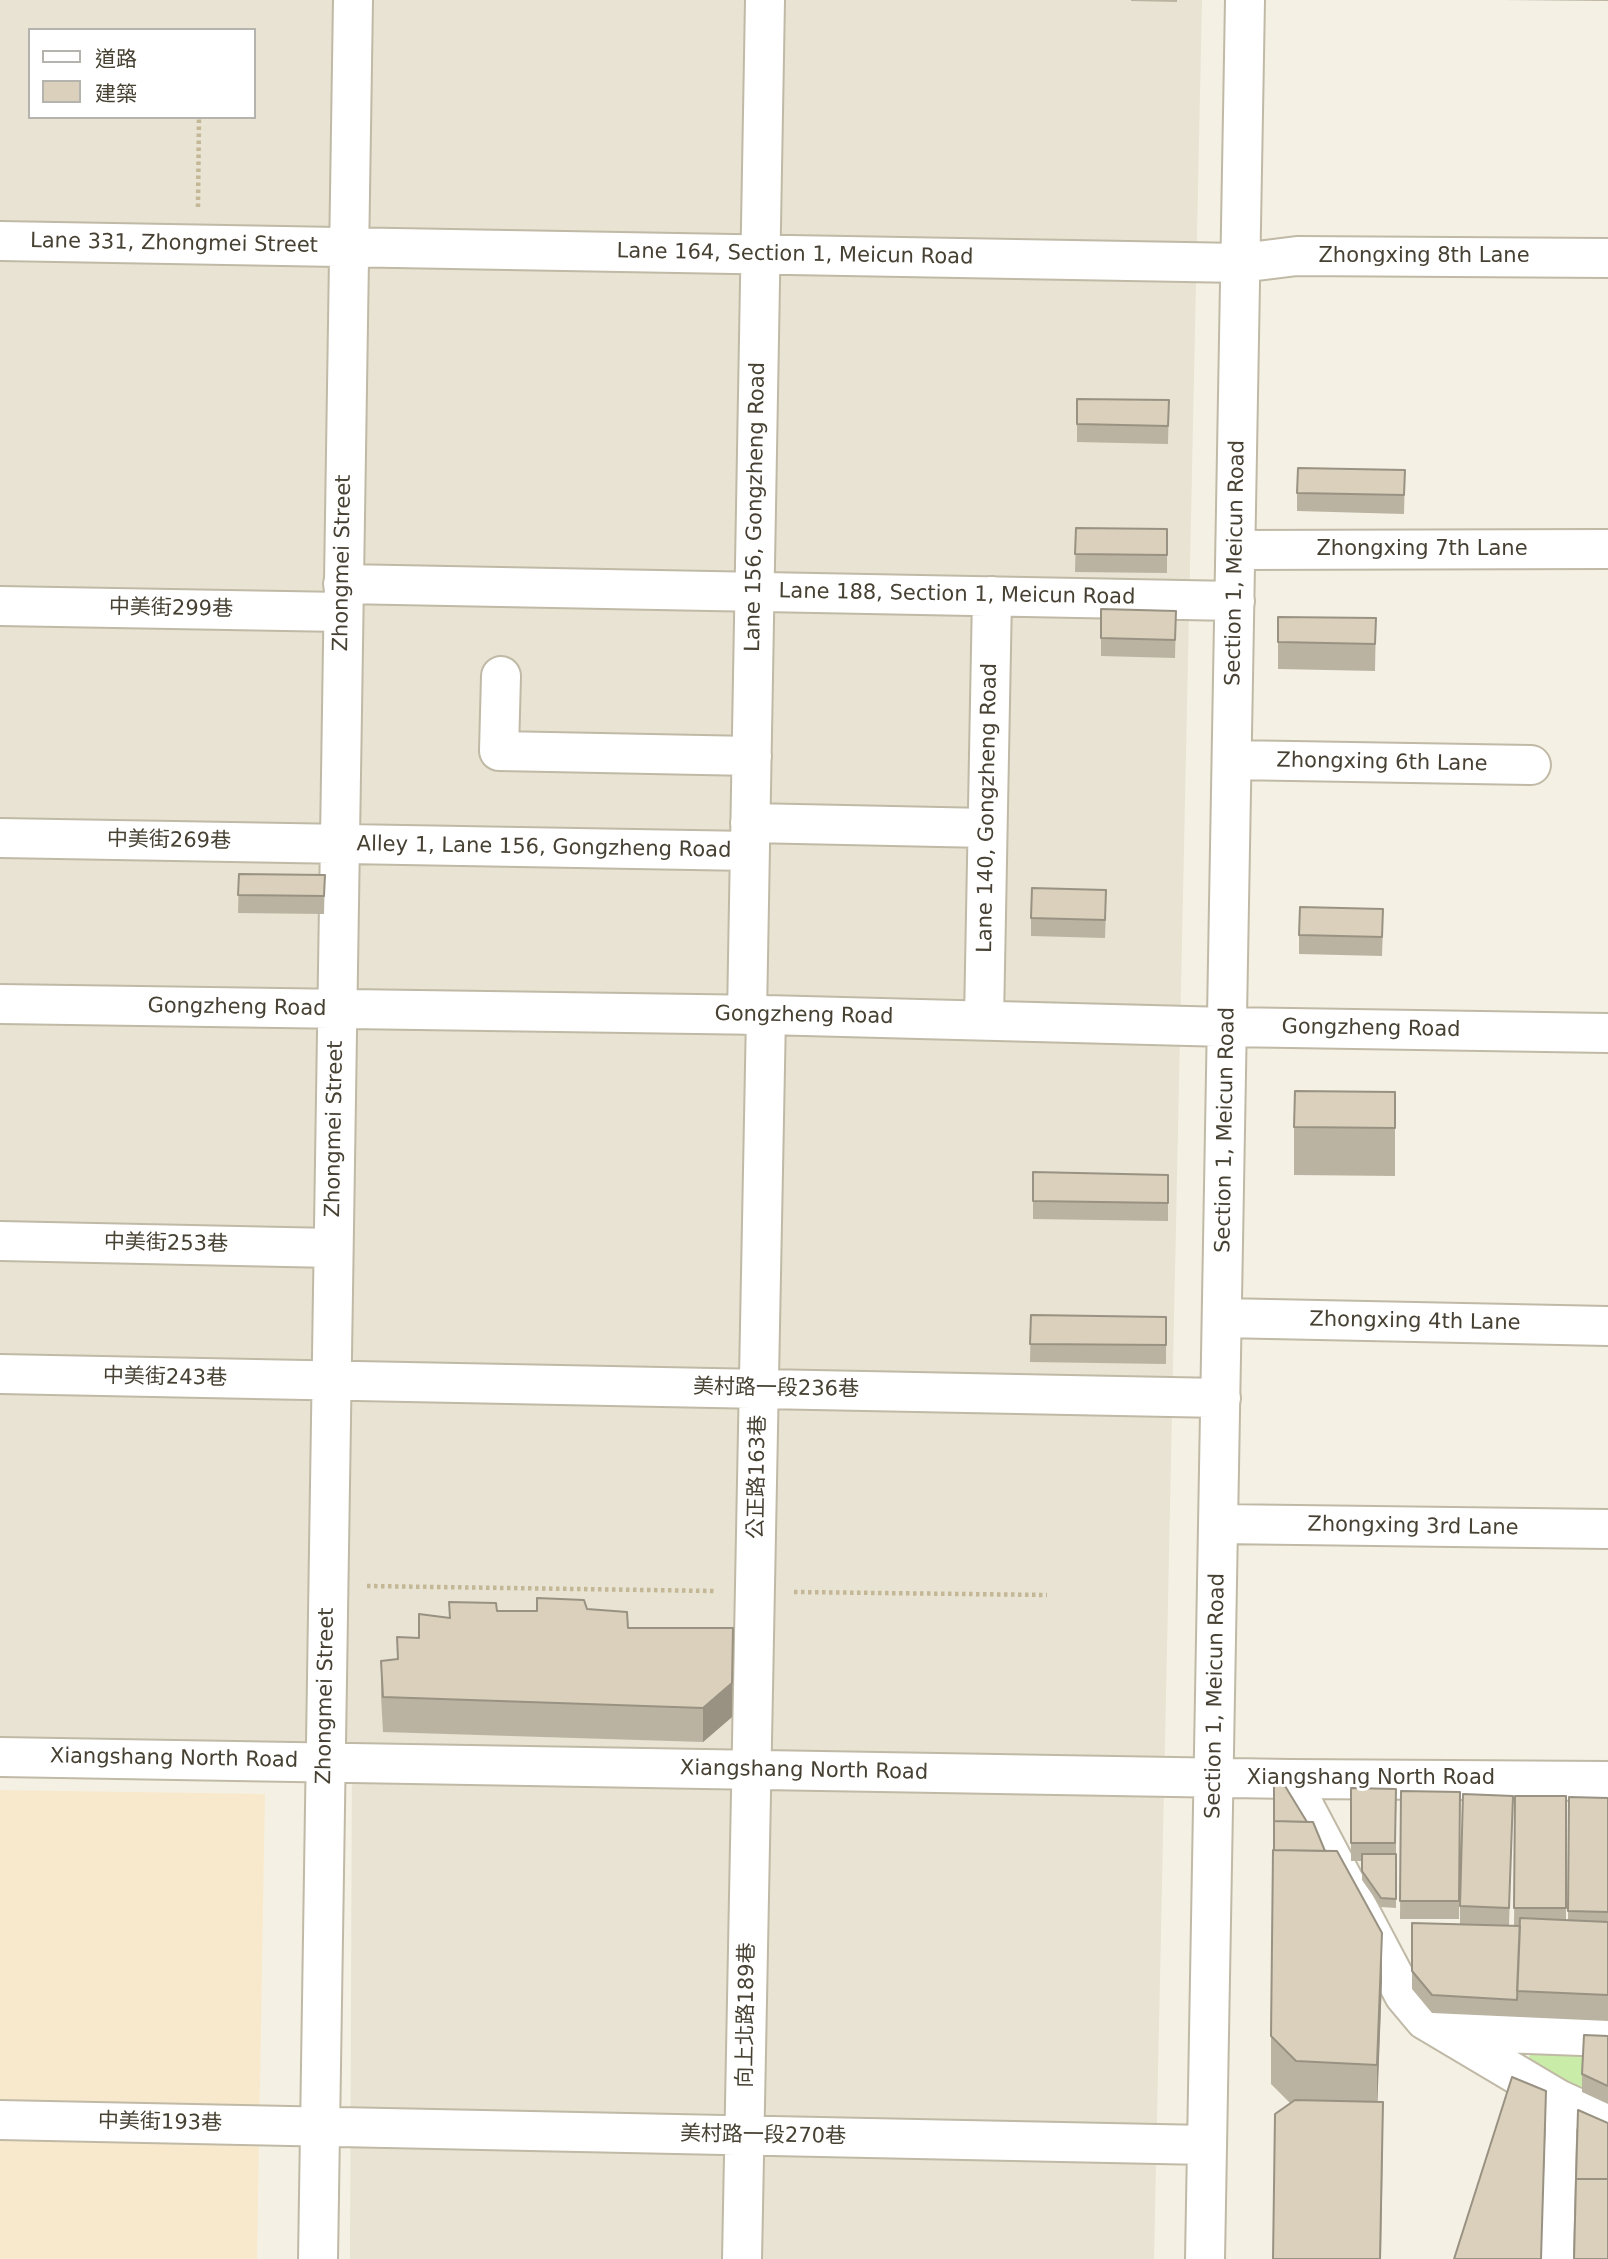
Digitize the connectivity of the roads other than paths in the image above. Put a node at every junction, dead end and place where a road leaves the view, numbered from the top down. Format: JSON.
{"nodes":[{"id":1,"x":353,"y":0,"type":"edge"},
{"id":2,"x":765,"y":0,"type":"edge"},
{"id":3,"x":1245,"y":0,"type":"edge"},
{"id":4,"x":0,"y":241,"type":"edge"},
{"id":5,"x":349,"y":247,"type":"junction"},
{"id":6,"x":760,"y":254,"type":"junction"},
{"id":7,"x":1608,"y":258,"type":"edge"},
{"id":8,"x":1241,"y":263,"type":"junction"},
{"id":9,"x":1608,"y":549,"type":"edge"},
{"id":10,"x":1236,"y":550,"type":"junction"},
{"id":11,"x":755,"y":592,"type":"junction"},
{"id":12,"x":992,"y":596,"type":"junction"},
{"id":13,"x":342,"y":598,"type":"junction"},
{"id":14,"x":1235,"y":601,"type":"junction"},
{"id":15,"x":0,"y":606,"type":"edge"},
{"id":16,"x":501,"y":676,"type":"dead end"},
{"id":17,"x":752,"y":756,"type":"junction"},
{"id":18,"x":1232,"y":760,"type":"junction"},
{"id":19,"x":1531,"y":765,"type":"dead end"},
{"id":20,"x":987,"y":828,"type":"junction"},
{"id":21,"x":750,"y":837,"type":"junction"},
{"id":22,"x":0,"y":838,"type":"edge"},
{"id":23,"x":339,"y":844,"type":"junction"},
{"id":24,"x":0,"y":1004,"type":"edge"},
{"id":25,"x":336,"y":1010,"type":"junction"},
{"id":26,"x":756,"y":1015,"type":"junction"},
{"id":27,"x":984,"y":1020,"type":"junction"},
{"id":28,"x":1227,"y":1027,"type":"junction"},
{"id":29,"x":1608,"y":1033,"type":"edge"},
{"id":30,"x":0,"y":1241,"type":"edge"},
{"id":31,"x":333,"y":1248,"type":"junction"},
{"id":32,"x":1222,"y":1318,"type":"junction"},
{"id":33,"x":1608,"y":1326,"type":"edge"},
{"id":34,"x":0,"y":1374,"type":"edge"},
{"id":35,"x":331,"y":1381,"type":"junction"},
{"id":36,"x":759,"y":1389,"type":"junction"},
{"id":37,"x":1221,"y":1398,"type":"junction"},
{"id":38,"x":1219,"y":1524,"type":"junction"},
{"id":39,"x":1608,"y":1529,"type":"edge"},
{"id":40,"x":0,"y":1757,"type":"edge"},
{"id":41,"x":325,"y":1761,"type":"junction"},
{"id":42,"x":752,"y":1771,"type":"junction"},
{"id":43,"x":1214,"y":1777,"type":"junction"},
{"id":44,"x":1290,"y":1779,"type":"junction"},
{"id":45,"x":1608,"y":1781,"type":"edge"},
{"id":46,"x":1443,"y":2030,"type":"junction"},
{"id":47,"x":1608,"y":2037,"type":"edge"},
{"id":48,"x":1558,"y":2099,"type":"junction"},
{"id":49,"x":0,"y":2120,"type":"edge"},
{"id":50,"x":1608,"y":2122,"type":"edge"},
{"id":51,"x":319,"y":2126,"type":"junction"},
{"id":52,"x":745,"y":2135,"type":"junction"},
{"id":53,"x":1206,"y":2145,"type":"junction"},
{"id":54,"x":318,"y":2259,"type":"edge"},
{"id":55,"x":742,"y":2259,"type":"edge"},
{"id":56,"x":1205,"y":2259,"type":"edge"},
{"id":57,"x":1554,"y":2259,"type":"edge"}],
"edges":[{"from":1,"to":5,"type":"street","name":"Zhongmei Street"},
{"from":2,"to":6,"type":"street","name":"Lane 156, Gongzheng Road"},
{"from":3,"to":8,"type":"street","name":"Section 1, Meicun Road"},
{"from":4,"to":5,"type":"street","name":"Lane 331, Zhongmei Street"},
{"from":5,"to":6,"type":"street","name":"Lane 164, Section 1, Meicun Road"},
{"from":5,"to":13,"type":"street","name":"Zhongmei Street"},
{"from":6,"to":8,"type":"street","name":"Lane 164, Section 1, Meicun Road"},
{"from":6,"to":11,"type":"street","name":"Lane 156, Gongzheng Road"},
{"from":7,"to":8,"type":"street","name":"Zhongxing 8th Lane"},
{"from":8,"to":10,"type":"street","name":"Section 1, Meicun Road"},
{"from":9,"to":10,"type":"street","name":"Zhongxing 7th Lane"},
{"from":10,"to":14,"type":"street","name":"Section 1, Meicun Road"},
{"from":11,"to":12,"type":"street","name":"Lane 188, Section 1, Meicun Road"},
{"from":11,"to":13,"type":"street","name":"Lane 188, Section 1, Meicun Road"},
{"from":11,"to":17,"type":"street","name":"Lane 156, Gongzheng Road"},
{"from":12,"to":14,"type":"street","name":"Lane 188, Section 1, Meicun Road"},
{"from":12,"to":20,"type":"street","name":"Lane 140, Gongzheng Road"},
{"from":13,"to":15,"type":"street","name":"中美街299巷"},
{"from":13,"to":23,"type":"street","name":"Zhongmei Street"},
{"from":14,"to":18,"type":"street","name":"Section 1, Meicun Road"},
{"from":16,"to":17,"type":"street"},
{"from":17,"to":21,"type":"street","name":"Lane 156, Gongzheng Road"},
{"from":18,"to":19,"type":"street","name":"Zhongxing 6th Lane"},
{"from":18,"to":28,"type":"street","name":"Section 1, Meicun Road"},
{"from":20,"to":21,"type":"street","name":"Alley 1, Lane 156, Gongzheng Road"},
{"from":20,"to":27,"type":"street","name":"Lane 140, Gongzheng Road"},
{"from":21,"to":23,"type":"street","name":"Alley 1, Lane 156, Gongzheng Road"},
{"from":21,"to":26,"type":"street","name":"Lane 156, Gongzheng Road"},
{"from":22,"to":23,"type":"street","name":"中美街269巷"},
{"from":23,"to":25,"type":"street","name":"Zhongmei Street"},
{"from":24,"to":25,"type":"street","name":"Gongzheng Road"},
{"from":25,"to":26,"type":"street","name":"Gongzheng Road"},
{"from":25,"to":31,"type":"street","name":"Zhongmei Street"},
{"from":26,"to":27,"type":"street","name":"Gongzheng Road"},
{"from":26,"to":36,"type":"street","name":"公正路163巷"},
{"from":27,"to":28,"type":"street","name":"Gongzheng Road"},
{"from":28,"to":29,"type":"street","name":"Gongzheng Road"},
{"from":28,"to":32,"type":"street","name":"Section 1, Meicun Road"},
{"from":30,"to":31,"type":"street","name":"中美街253巷"},
{"from":31,"to":35,"type":"street","name":"Zhongmei Street"},
{"from":32,"to":33,"type":"street","name":"Zhongxing 4th Lane"},
{"from":32,"to":37,"type":"street","name":"Section 1, Meicun Road"},
{"from":34,"to":35,"type":"street","name":"中美街243巷"},
{"from":35,"to":36,"type":"street","name":"美村路一段236巷"},
{"from":35,"to":41,"type":"street","name":"Zhongmei Street"},
{"from":36,"to":37,"type":"street","name":"美村路一段236巷"},
{"from":36,"to":42,"type":"street","name":"公正路163巷"},
{"from":37,"to":38,"type":"street","name":"Section 1, Meicun Road"},
{"from":38,"to":39,"type":"street","name":"Zhongxing 3rd Lane"},
{"from":38,"to":43,"type":"street","name":"Section 1, Meicun Road"},
{"from":40,"to":41,"type":"street","name":"Xiangshang North Road"},
{"from":41,"to":42,"type":"street","name":"Xiangshang North Road"},
{"from":41,"to":51,"type":"street","name":"Zhongmei Street"},
{"from":42,"to":43,"type":"street","name":"Xiangshang North Road"},
{"from":42,"to":52,"type":"street","name":"向上北路189巷"},
{"from":43,"to":44,"type":"street","name":"Xiangshang North Road"},
{"from":43,"to":53,"type":"street","name":"Section 1, Meicun Road"},
{"from":44,"to":45,"type":"street","name":"Xiangshang North Road"},
{"from":44,"to":46,"type":"street"},
{"from":46,"to":47,"type":"street"},
{"from":46,"to":48,"type":"street"},
{"from":48,"to":50,"type":"street"},
{"from":48,"to":57,"type":"street"},
{"from":49,"to":51,"type":"street","name":"中美街193巷"},
{"from":51,"to":52,"type":"street","name":"美村路一段270巷"},
{"from":51,"to":54,"type":"street","name":"Zhongmei Street"},
{"from":52,"to":53,"type":"street","name":"美村路一段270巷"},
{"from":52,"to":55,"type":"street","name":"向上北路189巷"},
{"from":53,"to":56,"type":"street","name":"Section 1, Meicun Road"}]}
